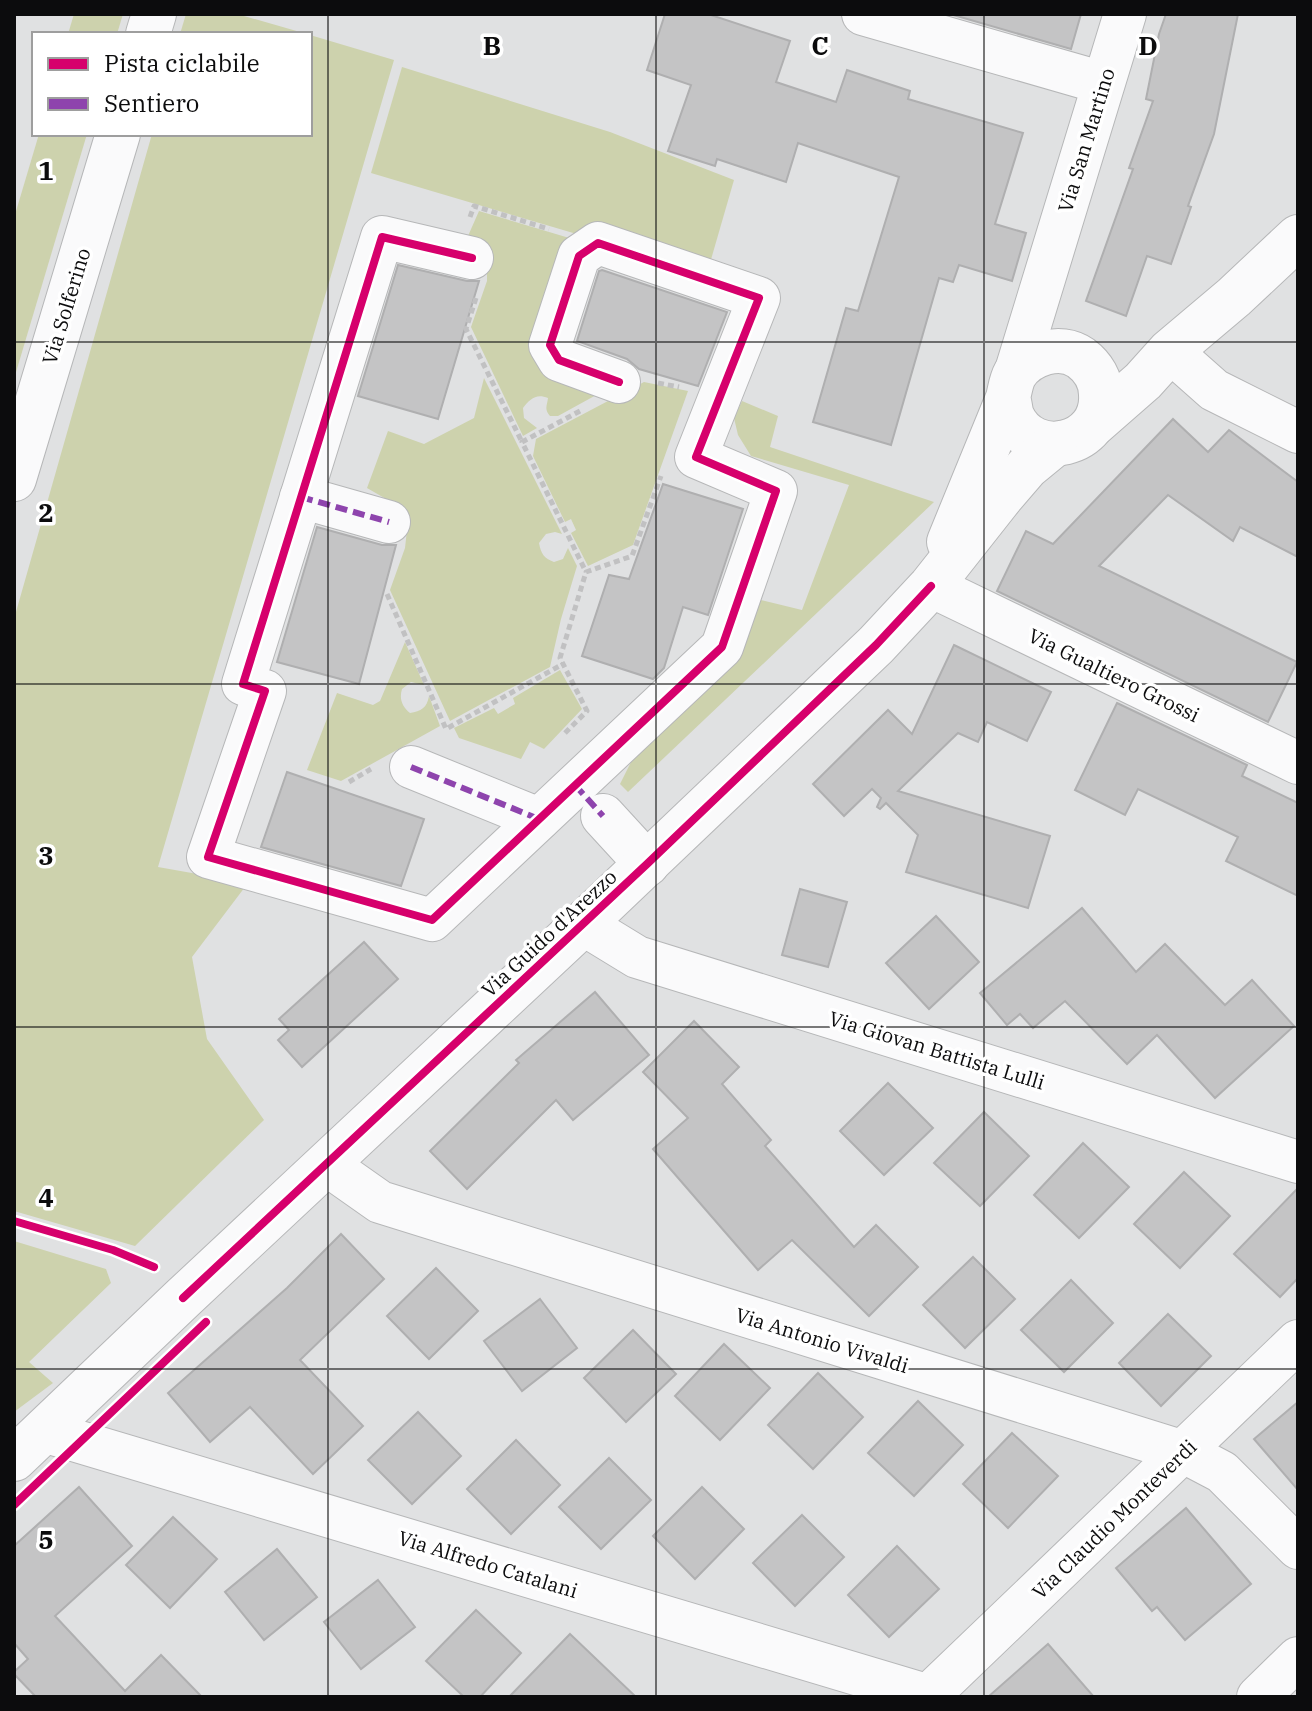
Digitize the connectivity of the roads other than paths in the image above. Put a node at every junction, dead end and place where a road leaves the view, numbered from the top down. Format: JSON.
{"nodes":[{"id":1,"x":863,"y":14,"type":"edge"},
{"id":2,"x":1125,"y":14,"type":"edge"},
{"id":3,"x":1103,"y":83,"type":"junction"},
{"id":4,"x":117,"y":136,"type":"edge"},
{"id":5,"x":1298,"y":237,"type":"edge"},
{"id":6,"x":465,"y":257,"type":"road end"},
{"id":7,"x":1048,"y":266,"type":"junction"},
{"id":8,"x":1170,"y":351,"type":"junction"},
{"id":9,"x":1073,"y":354,"type":"junction"},
{"id":10,"x":636,"y":382,"type":"road end"},
{"id":11,"x":1012,"y":386,"type":"junction"},
{"id":12,"x":1095,"y":423,"type":"junction"},
{"id":13,"x":1298,"y":432,"type":"edge"},
{"id":14,"x":1055,"y":444,"type":"junction"},
{"id":15,"x":14,"y":479,"type":"edge"},
{"id":16,"x":301,"y":497,"type":"junction"},
{"id":17,"x":389,"y":522,"type":"dead end"},
{"id":18,"x":931,"y":586,"type":"junction"},
{"id":19,"x":1298,"y":763,"type":"edge"},
{"id":20,"x":411,"y":767,"type":"dead end"},
{"id":21,"x":588,"y":792,"type":"junction"},
{"id":22,"x":539,"y":819,"type":"junction"},
{"id":23,"x":647,"y":864,"type":"junction"},
{"id":24,"x":583,"y":924,"type":"junction"},
{"id":25,"x":1298,"y":1162,"type":"edge"},
{"id":26,"x":326,"y":1164,"type":"junction"},
{"id":27,"x":1298,"y":1341,"type":"edge"},
{"id":28,"x":24,"y":1441,"type":"edge"},
{"id":29,"x":1184,"y":1452,"type":"junction"},
{"id":30,"x":1298,"y":1548,"type":"edge"},
{"id":31,"x":1298,"y":1658,"type":"edge"},
{"id":32,"x":931,"y":1696,"type":"edge"},
{"id":33,"x":1258,"y":1697,"type":"edge"}],
"edges":[{"from":1,"to":3,"type":"street"},
{"from":2,"to":3,"type":"street","name":"Via San Martino"},
{"from":3,"to":7,"type":"street","name":"Via San Martino"},
{"from":4,"to":15,"type":"street","name":"Via Solferino"},
{"from":5,"to":8,"type":"street"},
{"from":6,"to":16,"type":"street"},
{"from":7,"to":9,"type":"street","name":"Via San Martino"},
{"from":7,"to":11,"type":"street","name":"Via San Martino"},
{"from":8,"to":9,"type":"street"},
{"from":8,"to":12,"type":"street"},
{"from":8,"to":13,"type":"street"},
{"from":9,"to":11,"type":"street"},
{"from":9,"to":12,"type":"street"},
{"from":10,"to":21,"type":"street"},
{"from":11,"to":14,"type":"street"},
{"from":11,"to":18,"type":"street"},
{"from":12,"to":14,"type":"street"},
{"from":14,"to":18,"type":"street","name":"Via Guido d'Arezzo"},
{"from":16,"to":17,"type":"street"},
{"from":16,"to":22,"type":"street"},
{"from":18,"to":19,"type":"street","name":"Via Gualtiero Grossi"},
{"from":18,"to":23,"type":"street","name":"Via Guido d'Arezzo"},
{"from":20,"to":22,"type":"street"},
{"from":21,"to":22,"type":"street"},
{"from":21,"to":23,"type":"street"},
{"from":23,"to":24,"type":"street","name":"Via Guido d'Arezzo"},
{"from":24,"to":25,"type":"street","name":"Via Giovan Battista Lulli"},
{"from":24,"to":26,"type":"street","name":"Via Guido d'Arezzo"},
{"from":26,"to":28,"type":"street","name":"Via Guido d'Arezzo"},
{"from":26,"to":29,"type":"street","name":"Via Antonio Vivaldi"},
{"from":27,"to":29,"type":"street","name":"Via Claudio Monteverdi"},
{"from":28,"to":32,"type":"street","name":"Via Alfredo Catalani"},
{"from":29,"to":30,"type":"street","name":"Via Antonio Vivaldi"},
{"from":29,"to":32,"type":"street","name":"Via Claudio Monteverdi"},
{"from":31,"to":33,"type":"street"}]}
